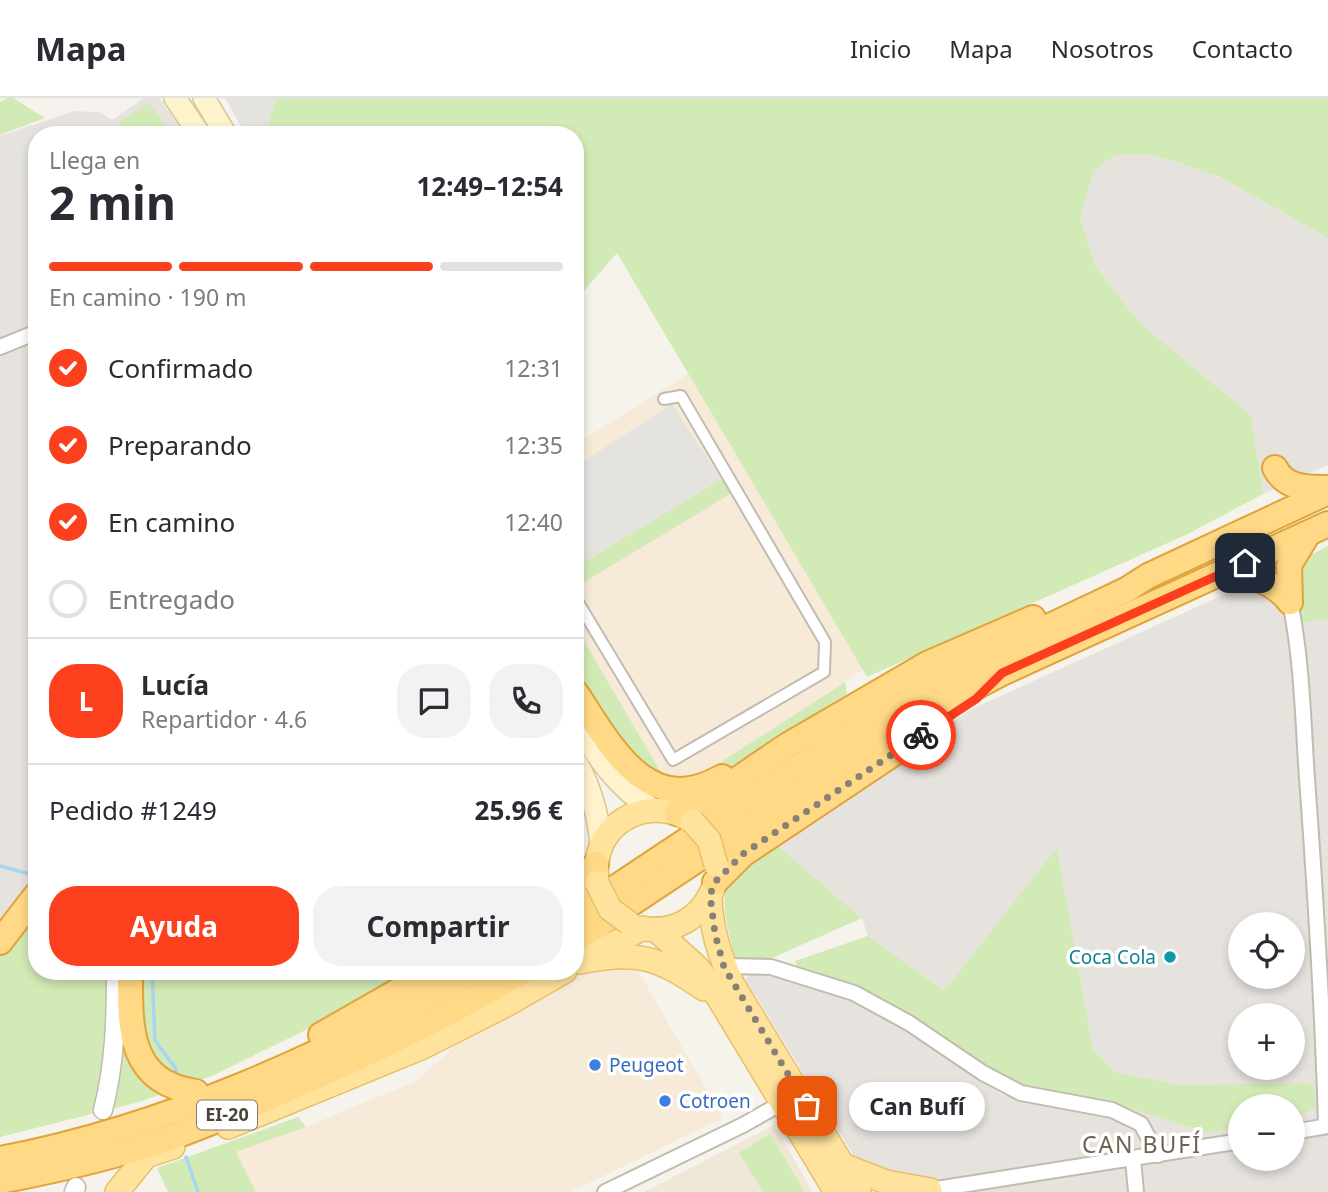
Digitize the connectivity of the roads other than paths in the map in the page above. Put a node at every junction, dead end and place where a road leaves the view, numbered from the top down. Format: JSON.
{"nodes":[{"id":1,"x":175,"y":98,"type":"edge"},
{"id":2,"x":204,"y":98,"type":"edge"},
{"id":3,"x":194,"y":126,"type":"edge"},
{"id":4,"x":221,"y":126,"type":"edge"},
{"id":5,"x":28,"y":337,"type":"edge"},
{"id":6,"x":0,"y":347,"type":"edge"},
{"id":7,"x":664,"y":400,"type":"dead end"},
{"id":8,"x":1328,"y":490,"type":"edge"},
{"id":9,"x":1264,"y":524,"type":"junction"},
{"id":10,"x":1318,"y":529,"type":"edge"},
{"id":11,"x":1224,"y":573,"type":"junction"},
{"id":12,"x":1148,"y":576,"type":"junction"},
{"id":13,"x":1290,"y":603,"type":"junction"},
{"id":14,"x":584,"y":612,"type":"edge"},
{"id":15,"x":928,"y":664,"type":"junction"},
{"id":16,"x":1002,"y":673,"type":"junction"},
{"id":17,"x":584,"y":704,"type":"edge"},
{"id":18,"x":584,"y":734,"type":"edge"},
{"id":19,"x":584,"y":778,"type":"edge"},
{"id":20,"x":674,"y":815,"type":"junction"},
{"id":21,"x":593,"y":870,"type":"edge"},
{"id":22,"x":714,"y":881,"type":"junction"},
{"id":23,"x":28,"y":906,"type":"edge"},
{"id":24,"x":584,"y":910,"type":"edge"},
{"id":25,"x":642,"y":927,"type":"junction"},
{"id":26,"x":0,"y":942,"type":"edge"},
{"id":27,"x":584,"y":953,"type":"edge"},
{"id":28,"x":584,"y":955,"type":"edge"},
{"id":29,"x":584,"y":959,"type":"edge"},
{"id":30,"x":724,"y":967,"type":"junction"},
{"id":31,"x":116,"y":980,"type":"edge"},
{"id":32,"x":130,"y":980,"type":"edge"},
{"id":33,"x":417,"y":980,"type":"edge"},
{"id":34,"x":460,"y":980,"type":"edge"},
{"id":35,"x":507,"y":980,"type":"edge"},
{"id":36,"x":544,"y":980,"type":"edge"},
{"id":37,"x":721,"y":1002,"type":"junction"},
{"id":38,"x":196,"y":1093,"type":"junction"},
{"id":39,"x":782,"y":1103,"type":"junction"},
{"id":40,"x":106,"y":1122,"type":"junction"},
{"id":41,"x":1327,"y":1126,"type":"edge"},
{"id":42,"x":1305,"y":1130,"type":"edge"},
{"id":43,"x":1228,"y":1143,"type":"edge"},
{"id":44,"x":1158,"y":1155,"type":"junction"},
{"id":45,"x":146,"y":1156,"type":"junction"},
{"id":46,"x":0,"y":1159,"type":"edge"},
{"id":47,"x":1133,"y":1159,"type":"junction"},
{"id":48,"x":842,"y":1165,"type":"junction"},
{"id":49,"x":0,"y":1181,"type":"edge"},
{"id":50,"x":0,"y":1191,"type":"edge"},
{"id":51,"x":926,"y":1191,"type":"edge"},
{"id":52,"x":117,"y":1192,"type":"edge"},
{"id":53,"x":605,"y":1192,"type":"edge"},
{"id":54,"x":835,"y":1192,"type":"edge"},
{"id":55,"x":859,"y":1192,"type":"edge"},
{"id":56,"x":1136,"y":1192,"type":"edge"}],
"edges":[{"from":1,"to":3,"type":"main road"},
{"from":2,"to":4,"type":"main road"},
{"from":5,"to":6,"type":"street"},
{"from":7,"to":14,"type":"street"},
{"from":8,"to":9,"type":"highway"},
{"from":8,"to":9,"type":"highway"},
{"from":9,"to":12,"type":"highway"},
{"from":10,"to":11,"type":"highway"},
{"from":10,"to":13,"type":"highway"},
{"from":11,"to":13,"type":"highway"},
{"from":11,"to":16,"type":"highway"},
{"from":12,"to":15,"type":"highway"},
{"from":12,"to":24,"type":"highway"},
{"from":13,"to":41,"type":"street"},
{"from":15,"to":17,"type":"highway"},
{"from":15,"to":20,"type":"highway"},
{"from":16,"to":22,"type":"highway"},
{"from":16,"to":27,"type":"highway"},
{"from":18,"to":20,"type":"main road"},
{"from":19,"to":21,"type":"main road"},
{"from":20,"to":21,"type":"main road"},
{"from":20,"to":22,"type":"main road","bridge":true},
{"from":21,"to":25,"type":"main road","bridge":true},
{"from":22,"to":25,"type":"main road"},
{"from":22,"to":30,"type":"main road"},
{"from":23,"to":26,"type":"highway"},
{"from":25,"to":28,"type":"main road"},
{"from":25,"to":37,"type":"main road"},
{"from":29,"to":37,"type":"main road"},
{"from":30,"to":44,"type":"street"},
{"from":30,"to":48,"type":"main road"},
{"from":31,"to":40,"type":"street"},
{"from":32,"to":38,"type":"highway"},
{"from":33,"to":38,"type":"highway"},
{"from":34,"to":40,"type":"highway","number":"EI-20"},
{"from":35,"to":49,"type":"highway","number":"EI-20"},
{"from":36,"to":45,"type":"main road"},
{"from":37,"to":39,"type":"main road"},
{"from":38,"to":40,"type":"highway"},
{"from":39,"to":53,"type":"street"},
{"from":39,"to":54,"type":"main road"},
{"from":40,"to":46,"type":"highway","number":"EI-20"},
{"from":41,"to":42,"type":"street"},
{"from":43,"to":44,"type":"street"},
{"from":44,"to":47,"type":"street"},
{"from":45,"to":50,"type":"highway"},
{"from":45,"to":52,"type":"main road"},
{"from":47,"to":51,"type":"street"},
{"from":47,"to":56,"type":"street"},
{"from":48,"to":51,"type":"main road"},
{"from":48,"to":55,"type":"main road"}]}
